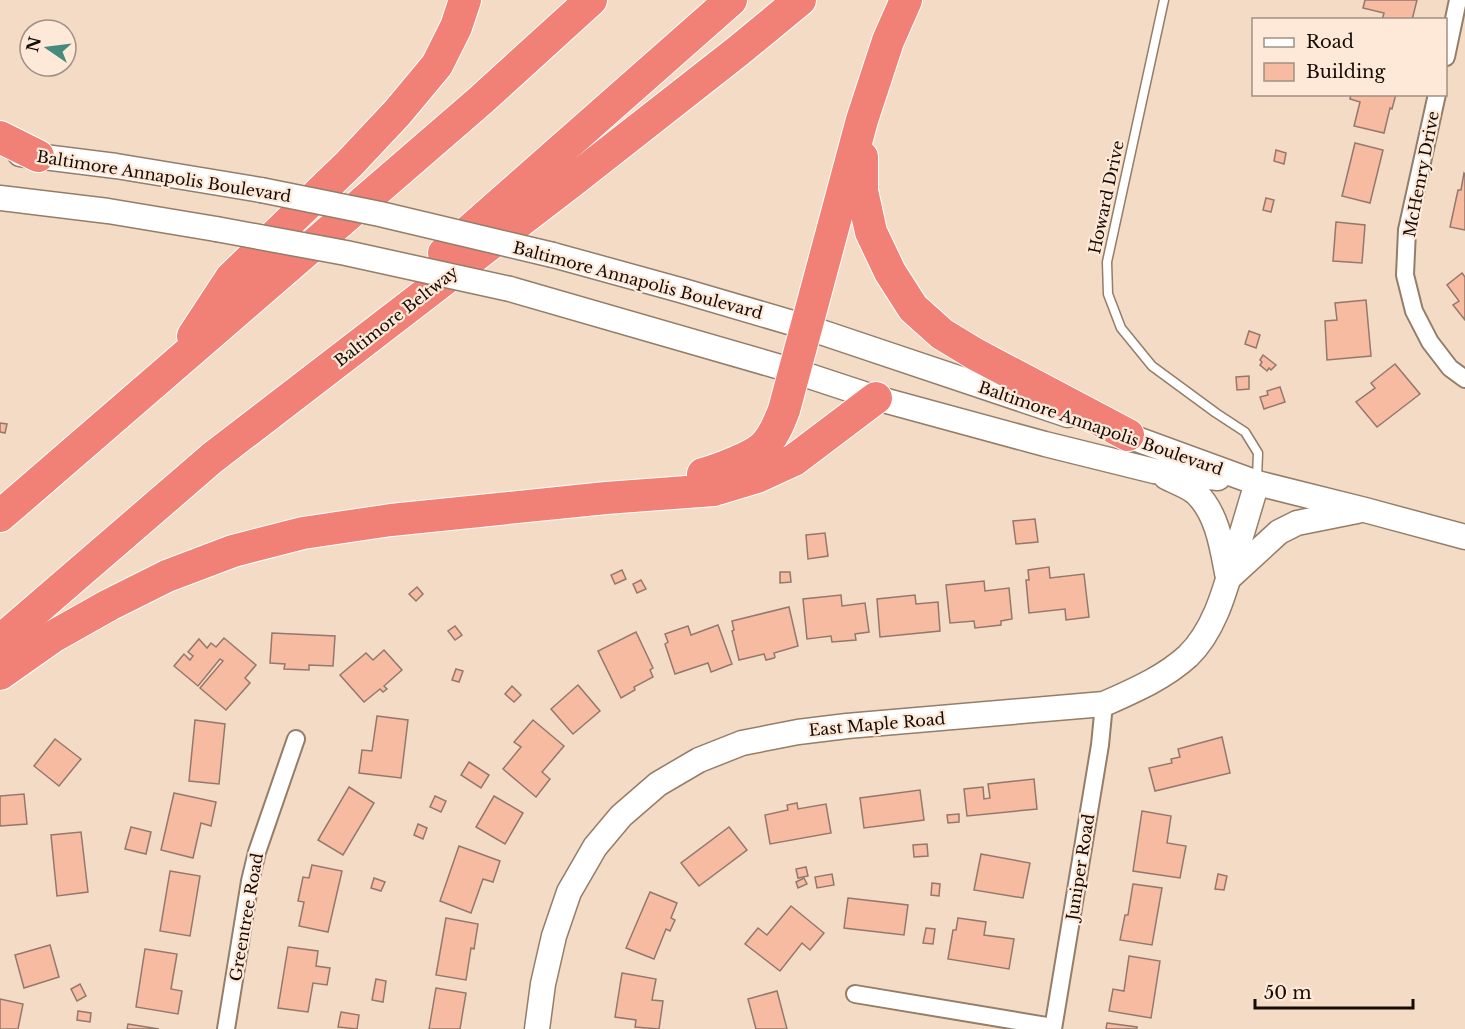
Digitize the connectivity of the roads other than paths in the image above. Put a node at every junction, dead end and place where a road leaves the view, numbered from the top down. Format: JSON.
{"nodes":[{"id":1,"x":465,"y":0,"type":"edge"},
{"id":2,"x":591,"y":0,"type":"edge"},
{"id":3,"x":612,"y":0,"type":"edge"},
{"id":4,"x":731,"y":0,"type":"edge"},
{"id":5,"x":800,"y":0,"type":"edge"},
{"id":6,"x":906,"y":0,"type":"edge"},
{"id":7,"x":1164,"y":0,"type":"edge"},
{"id":8,"x":1458,"y":0,"type":"edge"},
{"id":9,"x":1447,"y":52,"type":"edge"},
{"id":10,"x":1437,"y":96,"type":"edge"},
{"id":11,"x":481,"y":100,"type":"junction"},
{"id":12,"x":862,"y":120,"type":"junction"},
{"id":13,"x":0,"y":137,"type":"edge"},
{"id":14,"x":0,"y":151,"type":"edge"},
{"id":15,"x":38,"y":156,"type":"junction"},
{"id":16,"x":0,"y":198,"type":"edge"},
{"id":17,"x":806,"y":327,"type":"junction"},
{"id":18,"x":175,"y":365,"type":"junction"},
{"id":19,"x":794,"y":371,"type":"junction"},
{"id":20,"x":1465,"y":379,"type":"edge"},
{"id":21,"x":876,"y":398,"type":"junction"},
{"id":22,"x":1128,"y":435,"type":"junction"},
{"id":23,"x":212,"y":458,"type":"junction"},
{"id":24,"x":1154,"y":471,"type":"junction"},
{"id":25,"x":1257,"y":483,"type":"junction"},
{"id":26,"x":606,"y":498,"type":"junction"},
{"id":27,"x":1365,"y":510,"type":"junction"},
{"id":28,"x":0,"y":516,"type":"edge"},
{"id":29,"x":1465,"y":537,"type":"edge"},
{"id":30,"x":1228,"y":578,"type":"junction"},
{"id":31,"x":0,"y":641,"type":"edge"},
{"id":32,"x":0,"y":674,"type":"edge"},
{"id":33,"x":1104,"y":704,"type":"junction"},
{"id":34,"x":296,"y":739,"type":"dead end"},
{"id":35,"x":855,"y":994,"type":"dead end"},
{"id":36,"x":1053,"y":1028,"type":"edge"},
{"id":37,"x":226,"y":1029,"type":"edge"},
{"id":38,"x":537,"y":1029,"type":"edge"}],
"edges":[{"from":1,"to":18,"type":"highway"},
{"from":2,"to":11,"type":"highway"},
{"from":3,"to":11,"type":"highway"},
{"from":4,"to":23,"type":"highway"},
{"from":5,"to":23,"type":"highway","name":"Baltimore Beltway"},
{"from":6,"to":12,"type":"highway"},
{"from":7,"to":25,"type":"lane","name":"Howard Drive"},
{"from":8,"to":9,"type":"street"},
{"from":10,"to":20,"type":"street","name":"McHenry Drive"},
{"from":11,"to":18,"type":"highway"},
{"from":12,"to":17,"type":"highway"},
{"from":12,"to":22,"type":"highway"},
{"from":13,"to":15,"type":"highway"},
{"from":14,"to":15,"type":"main road","name":"Baltimore Annapolis Boulevard"},
{"from":15,"to":17,"type":"main road","name":"Baltimore Annapolis Boulevard","bridge":true},
{"from":16,"to":19,"type":"main road","name":"Baltimore Annapolis Boulevard","bridge":true},
{"from":17,"to":19,"type":"highway"},
{"from":17,"to":22,"type":"main road","name":"Baltimore Annapolis Boulevard"},
{"from":18,"to":28,"type":"highway"},
{"from":19,"to":21,"type":"main road","name":"Baltimore Annapolis Boulevard"},
{"from":19,"to":26,"type":"highway"},
{"from":21,"to":24,"type":"main road","name":"Baltimore Annapolis Boulevard"},
{"from":21,"to":26,"type":"highway"},
{"from":22,"to":25,"type":"main road","name":"Baltimore Annapolis Boulevard"},
{"from":23,"to":31,"type":"highway","name":"Baltimore Beltway"},
{"from":24,"to":25,"type":"main road","name":"Baltimore Annapolis Boulevard"},
{"from":24,"to":30,"type":"main road"},
{"from":25,"to":27,"type":"main road","name":"Baltimore Annapolis Boulevard"},
{"from":25,"to":30,"type":"main road","name":"East Maple Road"},
{"from":26,"to":32,"type":"highway"},
{"from":27,"to":29,"type":"main road","name":"Baltimore Annapolis Boulevard"},
{"from":27,"to":30,"type":"main road"},
{"from":30,"to":33,"type":"main road","name":"East Maple Road"},
{"from":33,"to":36,"type":"street","name":"Juniper Road"},
{"from":33,"to":38,"type":"main road","name":"East Maple Road"},
{"from":34,"to":37,"type":"street","name":"Greentree Road"},
{"from":35,"to":36,"type":"street"}]}
